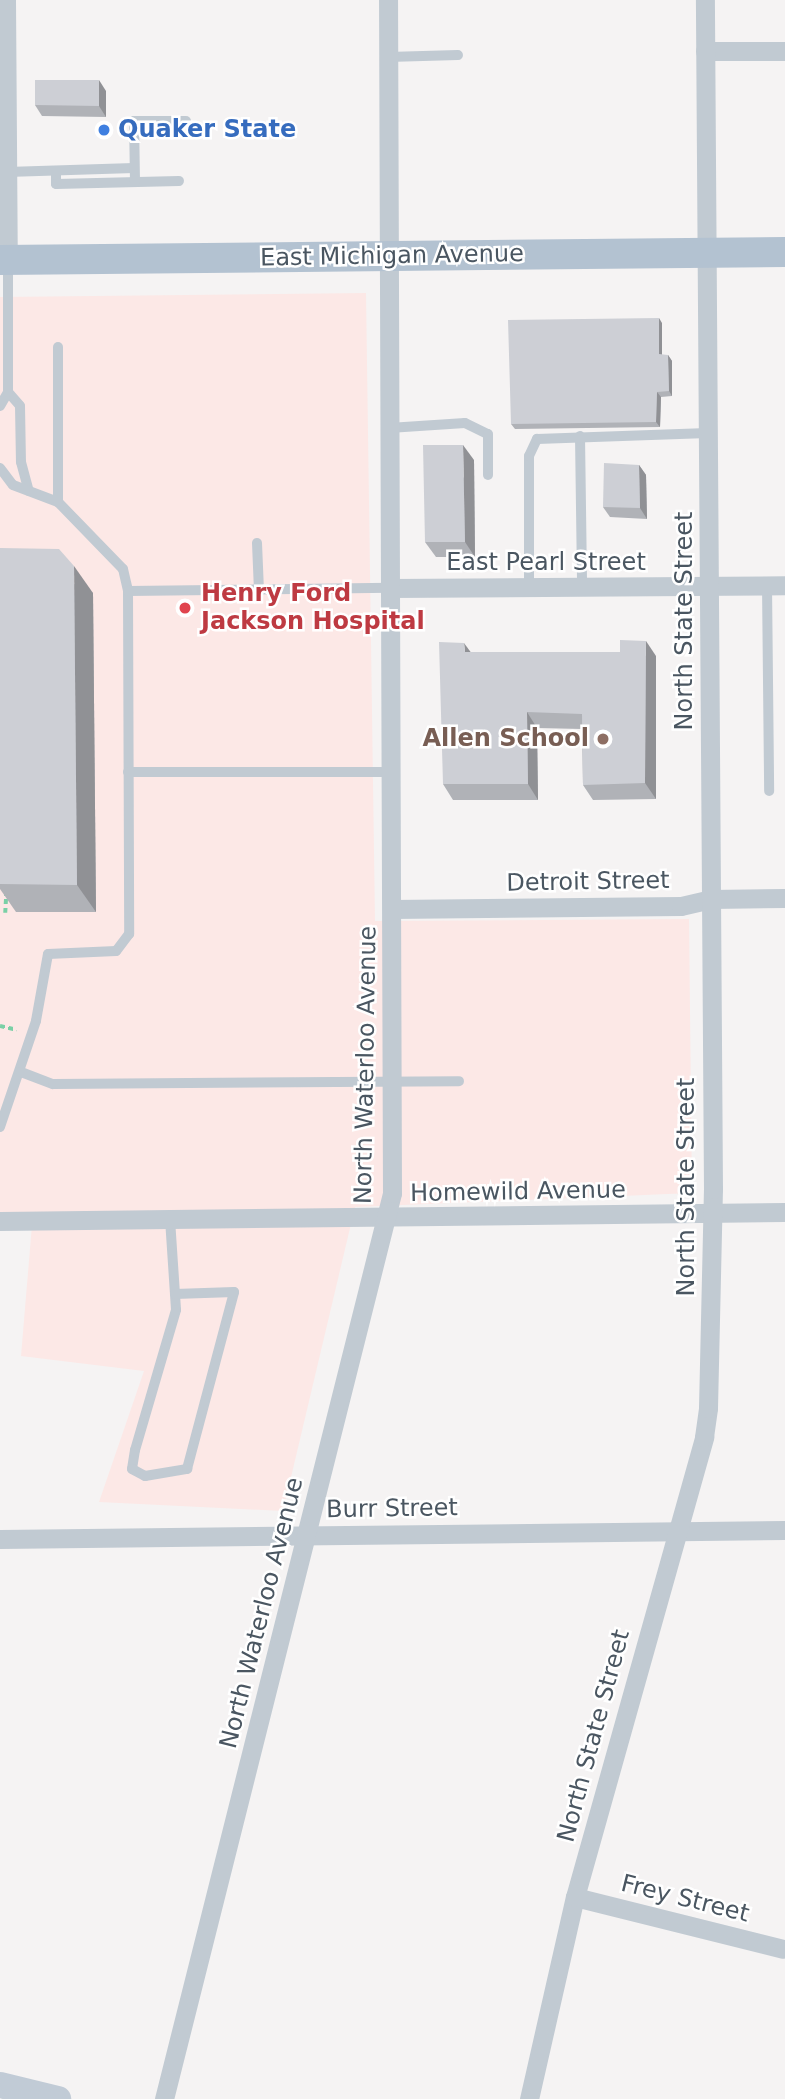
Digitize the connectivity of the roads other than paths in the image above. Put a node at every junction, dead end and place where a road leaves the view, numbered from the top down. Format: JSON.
{"nodes":[{"id":1,"x":6,"y":0,"type":"edge"},
{"id":2,"x":388,"y":0,"type":"edge"},
{"id":3,"x":705,"y":0,"type":"edge"},
{"id":4,"x":705,"y":51,"type":"junction"},
{"id":5,"x":785,"y":51,"type":"edge"},
{"id":6,"x":458,"y":55,"type":"dead end"},
{"id":7,"x":388,"y":57,"type":"junction"},
{"id":8,"x":3,"y":65,"type":"edge"},
{"id":9,"x":186,"y":121,"type":"dead end"},
{"id":10,"x":134,"y":168,"type":"junction"},
{"id":11,"x":56,"y":171,"type":"junction"},
{"id":12,"x":179,"y":181,"type":"dead end"},
{"id":13,"x":135,"y":182,"type":"junction"},
{"id":14,"x":5,"y":184,"type":"edge"},
{"id":15,"x":785,"y":252,"type":"edge"},
{"id":16,"x":705,"y":253,"type":"junction"},
{"id":17,"x":386,"y":256,"type":"junction"},
{"id":18,"x":4,"y":260,"type":"edge"},
{"id":19,"x":58,"y":347,"type":"dead end"},
{"id":20,"x":4,"y":393,"type":"edge"},
{"id":21,"x":0,"y":406,"type":"edge"},
{"id":22,"x":389,"y":428,"type":"junction"},
{"id":23,"x":708,"y":433,"type":"junction"},
{"id":24,"x":580,"y":436,"type":"junction"},
{"id":25,"x":0,"y":468,"type":"edge"},
{"id":26,"x":488,"y":475,"type":"dead end"},
{"id":27,"x":0,"y":485,"type":"edge"},
{"id":28,"x":13,"y":485,"type":"junction"},
{"id":29,"x":29,"y":491,"type":"junction"},
{"id":30,"x":58,"y":502,"type":"junction"},
{"id":31,"x":257,"y":543,"type":"dead end"},
{"id":32,"x":776,"y":585,"type":"edge"},
{"id":33,"x":529,"y":587,"type":"junction"},
{"id":34,"x":582,"y":587,"type":"junction"},
{"id":35,"x":710,"y":587,"type":"junction"},
{"id":36,"x":391,"y":588,"type":"junction"},
{"id":37,"x":128,"y":591,"type":"junction"},
{"id":38,"x":259,"y":591,"type":"junction"},
{"id":39,"x":128,"y":772,"type":"junction"},
{"id":40,"x":392,"y":772,"type":"junction"},
{"id":41,"x":769,"y":791,"type":"dead end"},
{"id":42,"x":785,"y":898,"type":"edge"},
{"id":43,"x":711,"y":899,"type":"junction"},
{"id":44,"x":392,"y":909,"type":"junction"},
{"id":45,"x":21,"y":1072,"type":"junction"},
{"id":46,"x":459,"y":1081,"type":"dead end"},
{"id":47,"x":395,"y":1083,"type":"junction"},
{"id":48,"x":0,"y":1126,"type":"edge"},
{"id":49,"x":712,"y":1212,"type":"junction"},
{"id":50,"x":785,"y":1212,"type":"edge"},
{"id":51,"x":170,"y":1219,"type":"junction"},
{"id":52,"x":388,"y":1219,"type":"junction"},
{"id":53,"x":0,"y":1221,"type":"edge"},
{"id":54,"x":175,"y":1294,"type":"junction"},
{"id":55,"x":785,"y":1530,"type":"edge"},
{"id":56,"x":675,"y":1531,"type":"junction"},
{"id":57,"x":307,"y":1535,"type":"junction"},
{"id":58,"x":0,"y":1539,"type":"edge"},
{"id":59,"x":575,"y":1897,"type":"junction"},
{"id":60,"x":783,"y":1949,"type":"edge"},
{"id":61,"x":0,"y":2085,"type":"edge"},
{"id":62,"x":58,"y":2099,"type":"edge"},
{"id":63,"x":164,"y":2099,"type":"edge"},
{"id":64,"x":529,"y":2099,"type":"edge"}],
"edges":[{"from":1,"to":8,"type":"street"},
{"from":2,"to":7,"type":"street","name":"North Waterloo Avenue"},
{"from":3,"to":4,"type":"street","name":"North State Street"},
{"from":4,"to":5,"type":"street"},
{"from":4,"to":16,"type":"street","name":"North State Street"},
{"from":6,"to":7,"type":"lane"},
{"from":7,"to":17,"type":"street","name":"North Waterloo Avenue"},
{"from":8,"to":14,"type":"street"},
{"from":9,"to":10,"type":"lane"},
{"from":10,"to":11,"type":"lane"},
{"from":10,"to":13,"type":"lane"},
{"from":11,"to":13,"type":"lane"},
{"from":11,"to":14,"type":"lane"},
{"from":12,"to":13,"type":"lane"},
{"from":14,"to":18,"type":"street"},
{"from":15,"to":16,"type":"main road","name":"East Michigan Avenue"},
{"from":16,"to":17,"type":"main road","name":"East Michigan Avenue"},
{"from":16,"to":23,"type":"street","name":"North State Street"},
{"from":17,"to":18,"type":"main road","name":"East Michigan Avenue"},
{"from":17,"to":22,"type":"street","name":"North Waterloo Avenue"},
{"from":18,"to":20,"type":"lane"},
{"from":19,"to":30,"type":"lane"},
{"from":20,"to":21,"type":"lane"},
{"from":20,"to":29,"type":"lane"},
{"from":22,"to":26,"type":"lane"},
{"from":22,"to":36,"type":"street","name":"North Waterloo Avenue"},
{"from":23,"to":24,"type":"lane"},
{"from":23,"to":35,"type":"street","name":"North State Street"},
{"from":24,"to":33,"type":"lane"},
{"from":24,"to":34,"type":"lane"},
{"from":25,"to":28,"type":"lane"},
{"from":27,"to":28,"type":"lane"},
{"from":28,"to":29,"type":"lane"},
{"from":29,"to":30,"type":"lane"},
{"from":30,"to":37,"type":"lane"},
{"from":31,"to":38,"type":"lane"},
{"from":32,"to":35,"type":"street","name":"East Pearl Street"},
{"from":32,"to":41,"type":"lane"},
{"from":33,"to":34,"type":"street","name":"East Pearl Street"},
{"from":33,"to":36,"type":"street","name":"East Pearl Street"},
{"from":34,"to":35,"type":"street","name":"East Pearl Street"},
{"from":35,"to":43,"type":"street","name":"North State Street"},
{"from":36,"to":38,"type":"lane"},
{"from":36,"to":40,"type":"street","name":"North Waterloo Avenue"},
{"from":37,"to":38,"type":"lane"},
{"from":37,"to":39,"type":"lane"},
{"from":39,"to":40,"type":"lane"},
{"from":39,"to":45,"type":"lane"},
{"from":40,"to":44,"type":"street","name":"North Waterloo Avenue"},
{"from":42,"to":43,"type":"street","name":"Detroit Street"},
{"from":43,"to":44,"type":"street","name":"Detroit Street"},
{"from":43,"to":49,"type":"street","name":"North State Street"},
{"from":44,"to":47,"type":"street","name":"North Waterloo Avenue"},
{"from":45,"to":47,"type":"lane"},
{"from":45,"to":48,"type":"lane"},
{"from":46,"to":47,"type":"lane"},
{"from":47,"to":52,"type":"street","name":"North Waterloo Avenue"},
{"from":49,"to":50,"type":"street","name":"Homewild Avenue"},
{"from":49,"to":52,"type":"street","name":"Homewild Avenue"},
{"from":49,"to":56,"type":"street","name":"North State Street"},
{"from":51,"to":52,"type":"street","name":"Homewild Avenue"},
{"from":51,"to":53,"type":"street","name":"Homewild Avenue"},
{"from":51,"to":54,"type":"lane"},
{"from":52,"to":57,"type":"street","name":"North Waterloo Avenue"},
{"from":54,"to":54,"type":"lane"},
{"from":55,"to":56,"type":"street","name":"Burr Street"},
{"from":56,"to":57,"type":"street","name":"Burr Street"},
{"from":56,"to":59,"type":"street","name":"North State Street"},
{"from":57,"to":58,"type":"street","name":"Burr Street"},
{"from":57,"to":63,"type":"street","name":"North Waterloo Avenue"},
{"from":59,"to":60,"type":"street","name":"Frey Street"},
{"from":59,"to":64,"type":"street","name":"North State Street"},
{"from":61,"to":62,"type":"street"}]}
